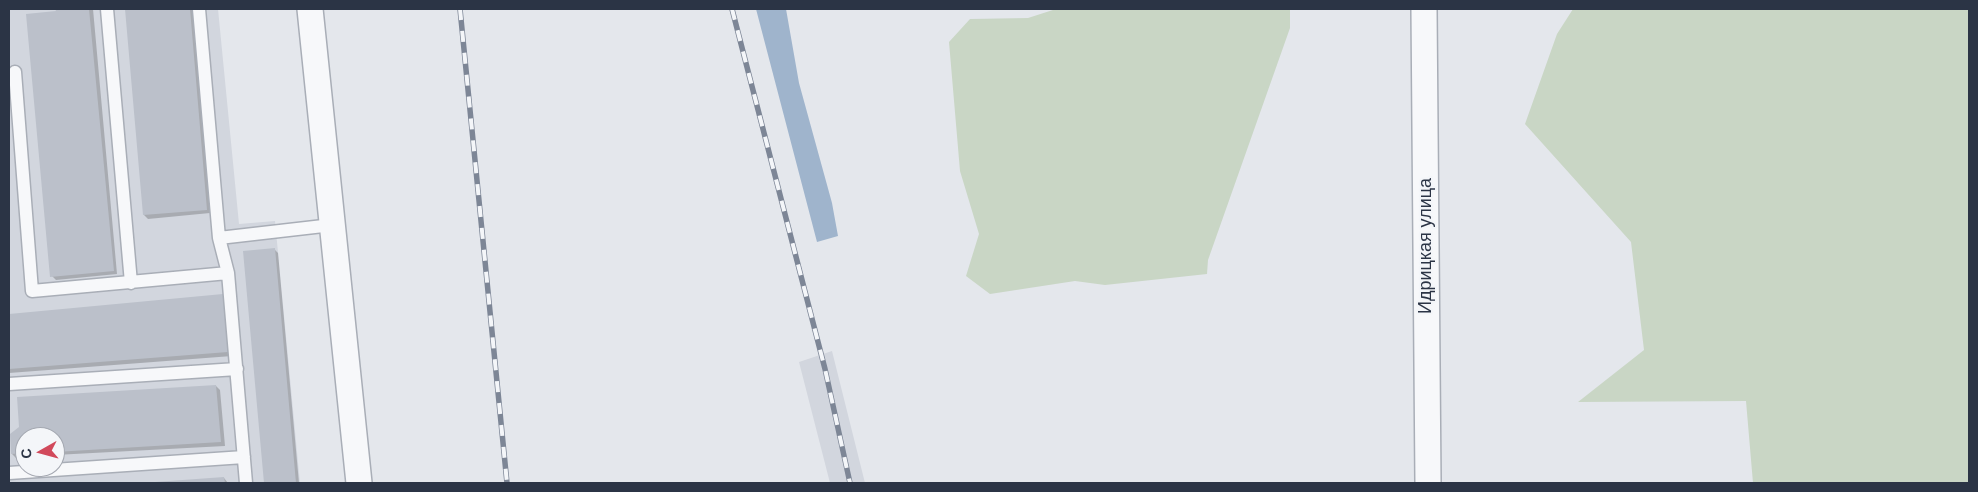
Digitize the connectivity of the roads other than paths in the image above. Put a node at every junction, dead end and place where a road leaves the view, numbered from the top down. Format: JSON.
{"nodes":[{"id":1,"x":106,"y":9,"type":"edge"},
{"id":2,"x":199,"y":9,"type":"edge"},
{"id":3,"x":310,"y":9,"type":"edge"},
{"id":4,"x":1424,"y":9,"type":"edge"},
{"id":5,"x":15,"y":72,"type":"dead end"},
{"id":6,"x":332,"y":225,"type":"junction"},
{"id":7,"x":219,"y":238,"type":"junction"},
{"id":8,"x":228,"y":273,"type":"junction"},
{"id":9,"x":131,"y":283,"type":"junction"},
{"id":10,"x":237,"y":369,"type":"junction"},
{"id":11,"x":9,"y":384,"type":"edge"},
{"id":12,"x":244,"y":457,"type":"junction"},
{"id":13,"x":9,"y":473,"type":"edge"},
{"id":14,"x":246,"y":483,"type":"edge"},
{"id":15,"x":359,"y":483,"type":"edge"},
{"id":16,"x":1428,"y":483,"type":"edge"}],
"edges":[{"from":1,"to":9,"type":"lane"},
{"from":2,"to":7,"type":"lane"},
{"from":3,"to":6,"type":"street"},
{"from":4,"to":16,"type":"street","name":"Идрицкая улица"},
{"from":5,"to":9,"type":"lane"},
{"from":6,"to":7,"type":"lane"},
{"from":6,"to":15,"type":"street"},
{"from":7,"to":8,"type":"lane"},
{"from":8,"to":9,"type":"lane"},
{"from":8,"to":10,"type":"lane"},
{"from":10,"to":11,"type":"lane"},
{"from":10,"to":12,"type":"lane"},
{"from":12,"to":13,"type":"lane"},
{"from":12,"to":14,"type":"lane"}]}
